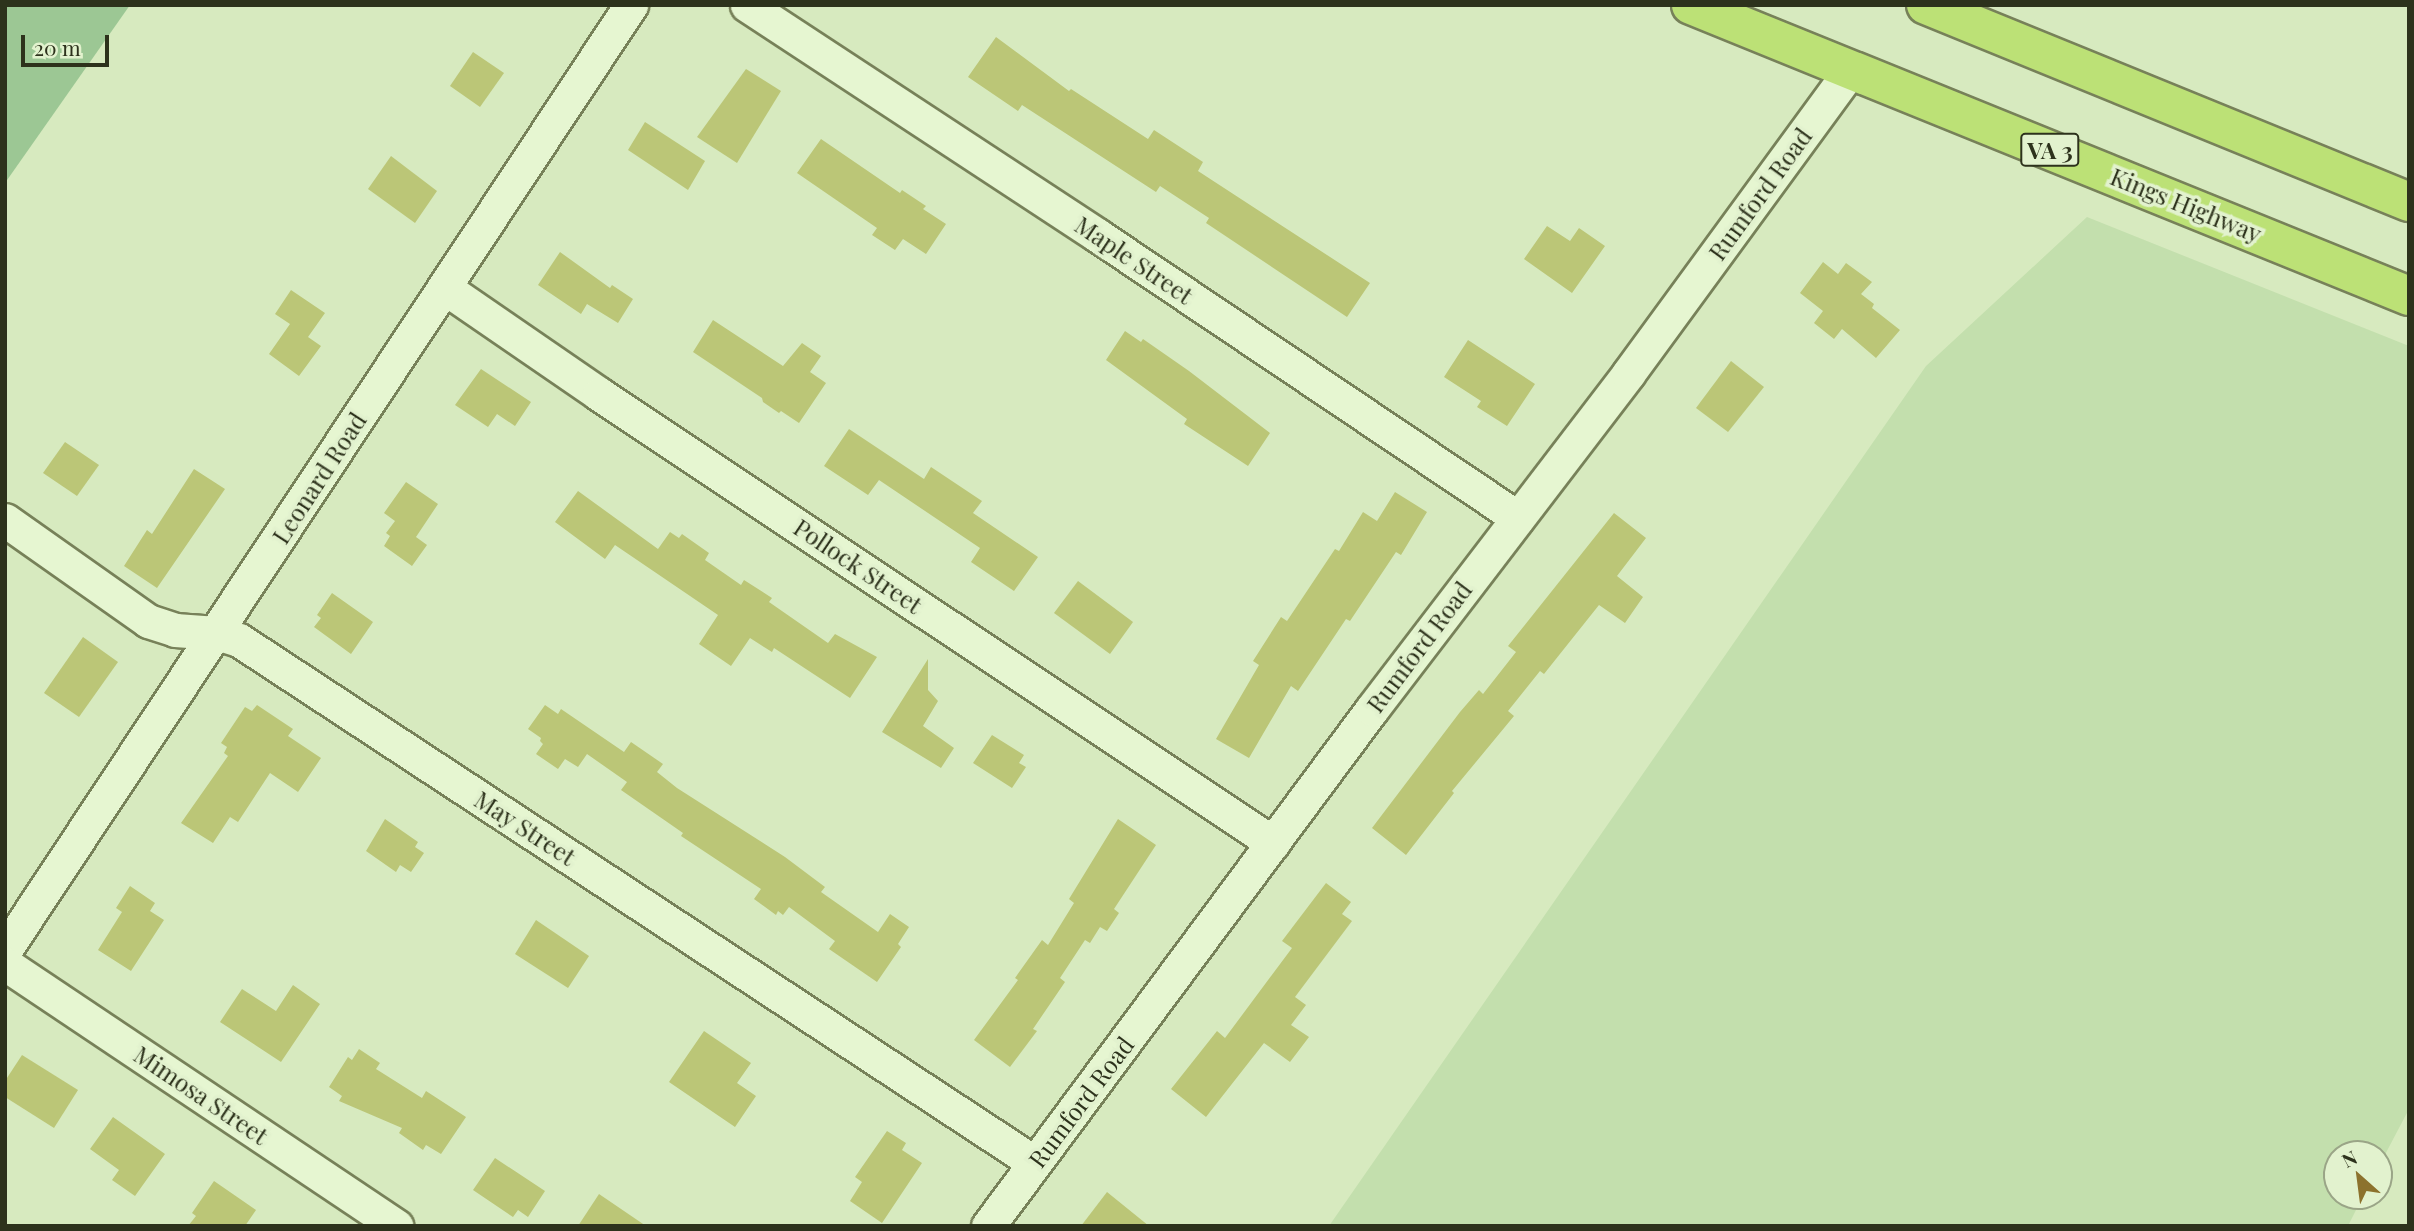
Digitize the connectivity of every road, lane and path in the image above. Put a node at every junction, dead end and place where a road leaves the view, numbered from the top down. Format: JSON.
{"nodes":[{"id":1,"x":631,"y":5,"type":"edge"},
{"id":2,"x":747,"y":5,"type":"edge"},
{"id":3,"x":1691,"y":5,"type":"edge"},
{"id":4,"x":1926,"y":5,"type":"edge"},
{"id":5,"x":1851,"y":69,"type":"junction"},
{"id":6,"x":2409,"y":202,"type":"edge"},
{"id":7,"x":446,"y":288,"type":"junction"},
{"id":8,"x":2409,"y":296,"type":"edge"},
{"id":9,"x":1518,"y":518,"type":"junction"},
{"id":10,"x":5,"y":520,"type":"edge"},
{"id":11,"x":217,"y":633,"type":"junction"},
{"id":12,"x":1273,"y":843,"type":"junction"},
{"id":13,"x":5,"y":950,"type":"edge"},
{"id":14,"x":5,"y":964,"type":"edge"},
{"id":15,"x":1035,"y":1163,"type":"junction"},
{"id":16,"x":397,"y":1226,"type":"edge"},
{"id":17,"x":988,"y":1226,"type":"edge"}],
"edges":[{"from":1,"to":7,"type":"street","name":"Leonard Road"},
{"from":2,"to":9,"type":"street","name":"Maple Street"},
{"from":3,"to":5,"type":"highway","name":"Kings Highway","number":"VA 3"},
{"from":4,"to":6,"type":"highway"},
{"from":5,"to":8,"type":"highway","name":"Kings Highway","number":"VA 3"},
{"from":5,"to":9,"type":"street","name":"Rumford Road"},
{"from":7,"to":11,"type":"street","name":"Leonard Road"},
{"from":7,"to":12,"type":"street","name":"Pollock Street"},
{"from":9,"to":12,"type":"street","name":"Rumford Road"},
{"from":10,"to":11,"type":"street","name":"May Street"},
{"from":11,"to":13,"type":"street","name":"Leonard Road"},
{"from":11,"to":15,"type":"street","name":"May Street"},
{"from":12,"to":15,"type":"street","name":"Rumford Road"},
{"from":14,"to":16,"type":"street","name":"Mimosa Street"},
{"from":15,"to":17,"type":"street","name":"Rumford Road"}]}
